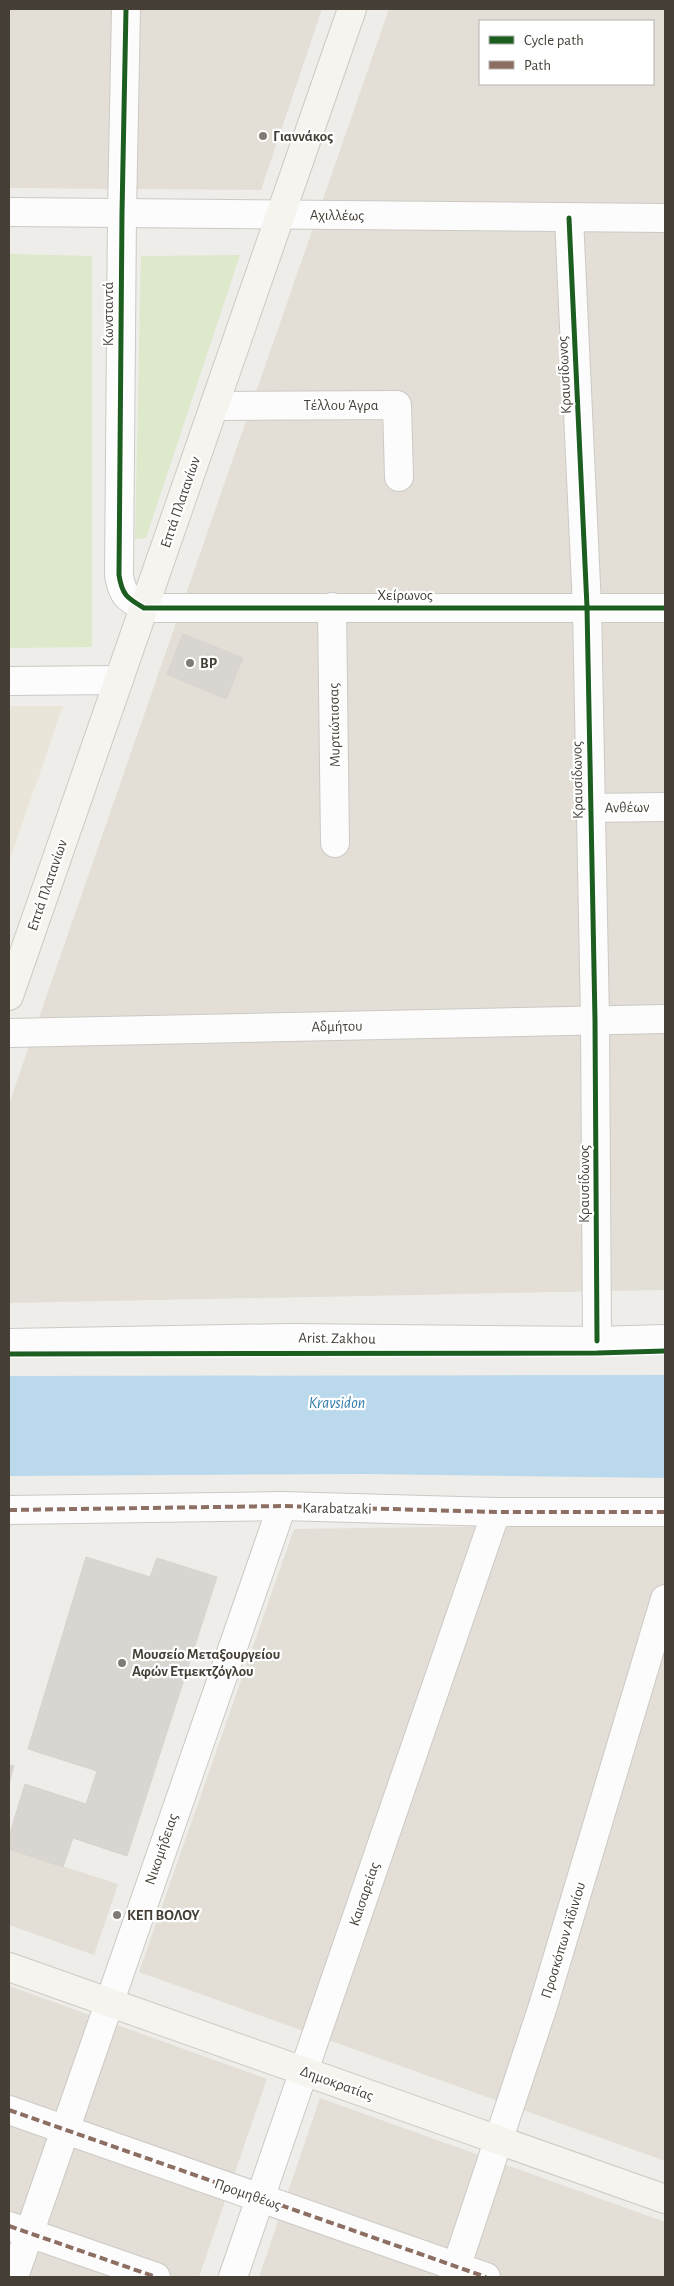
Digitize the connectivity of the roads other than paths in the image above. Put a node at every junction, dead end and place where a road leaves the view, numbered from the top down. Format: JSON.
{"nodes":[{"id":1,"x":126,"y":9,"type":"edge"},
{"id":2,"x":352,"y":9,"type":"edge"},
{"id":3,"x":9,"y":212,"type":"edge"},
{"id":4,"x":122,"y":213,"type":"junction"},
{"id":5,"x":280,"y":214,"type":"junction"},
{"id":6,"x":569,"y":218,"type":"junction"},
{"id":7,"x":665,"y":218,"type":"edge"},
{"id":8,"x":214,"y":406,"type":"junction"},
{"id":9,"x":399,"y":477,"type":"dead end"},
{"id":10,"x":332,"y":607,"type":"junction"},
{"id":11,"x":144,"y":608,"type":"junction"},
{"id":12,"x":587,"y":608,"type":"junction"},
{"id":13,"x":665,"y":608,"type":"edge"},
{"id":14,"x":119,"y":680,"type":"junction"},
{"id":15,"x":9,"y":681,"type":"edge"},
{"id":16,"x":665,"y":807,"type":"edge"},
{"id":17,"x":589,"y":808,"type":"junction"},
{"id":18,"x":335,"y":843,"type":"dead end"},
{"id":19,"x":9,"y":996,"type":"edge"},
{"id":20,"x":665,"y":1019,"type":"edge"},
{"id":21,"x":595,"y":1020,"type":"junction"},
{"id":22,"x":9,"y":1033,"type":"edge"},
{"id":23,"x":665,"y":1339,"type":"edge"},
{"id":24,"x":598,"y":1341,"type":"junction"},
{"id":25,"x":9,"y":1343,"type":"edge"},
{"id":26,"x":282,"y":1506,"type":"junction"},
{"id":27,"x":9,"y":1510,"type":"edge"},
{"id":28,"x":496,"y":1512,"type":"junction"},
{"id":29,"x":665,"y":1512,"type":"edge"},
{"id":30,"x":665,"y":1599,"type":"edge"},
{"id":31,"x":9,"y":1967,"type":"edge"},
{"id":32,"x":108,"y":2002,"type":"junction"},
{"id":33,"x":303,"y":2071,"type":"junction"},
{"id":34,"x":9,"y":2110,"type":"edge"},
{"id":35,"x":64,"y":2130,"type":"junction"},
{"id":36,"x":499,"y":2141,"type":"junction"},
{"id":37,"x":260,"y":2198,"type":"junction"},
{"id":38,"x":665,"y":2199,"type":"edge"},
{"id":39,"x":19,"y":2229,"type":"edge"},
{"id":40,"x":455,"y":2272,"type":"edge"},
{"id":41,"x":14,"y":2277,"type":"edge"},
{"id":42,"x":156,"y":2277,"type":"edge"},
{"id":43,"x":233,"y":2277,"type":"edge"},
{"id":44,"x":486,"y":2277,"type":"edge"}],
"edges":[{"from":1,"to":4,"type":"street","name":"Κωνσταντά"},
{"from":2,"to":5,"type":"street","name":"Επτά Πλατανίων"},
{"from":3,"to":4,"type":"street","name":"Αχιλλέως"},
{"from":4,"to":5,"type":"street","name":"Αχιλλέως"},
{"from":4,"to":11,"type":"street","name":"Κωνσταντά"},
{"from":5,"to":6,"type":"street","name":"Αχιλλέως"},
{"from":5,"to":8,"type":"street","name":"Επτά Πλατανίων"},
{"from":6,"to":7,"type":"street","name":"Αχιλλέως"},
{"from":6,"to":12,"type":"street","name":"Κραυσίδωνος"},
{"from":8,"to":9,"type":"street","name":"Τέλλου Άγρα"},
{"from":8,"to":11,"type":"street","name":"Επτά Πλατανίων"},
{"from":10,"to":11,"type":"street","name":"Χείρωνος"},
{"from":10,"to":12,"type":"street","name":"Χείρωνος"},
{"from":10,"to":18,"type":"street","name":"Μυρτιώτισσας"},
{"from":11,"to":14,"type":"street","name":"Επτά Πλατανίων"},
{"from":12,"to":13,"type":"street","name":"Χείρωνος"},
{"from":12,"to":17,"type":"street","name":"Κραυσίδωνος"},
{"from":14,"to":15,"type":"street"},
{"from":14,"to":19,"type":"street","name":"Επτά Πλατανίων"},
{"from":16,"to":17,"type":"street","name":"Ανθέων"},
{"from":17,"to":21,"type":"street","name":"Κραυσίδωνος"},
{"from":20,"to":21,"type":"street","name":"Αδμήτου"},
{"from":21,"to":22,"type":"street","name":"Αδμήτου"},
{"from":21,"to":24,"type":"street","name":"Κραυσίδωνος"},
{"from":23,"to":24,"type":"street","name":"Arist. Zakhou"},
{"from":24,"to":25,"type":"street","name":"Arist. Zakhou"},
{"from":26,"to":27,"type":"street","name":"Karabatzaki"},
{"from":26,"to":28,"type":"street","name":"Karabatzaki"},
{"from":26,"to":32,"type":"street","name":"Νικομήδειας"},
{"from":28,"to":29,"type":"street","name":"Karabatzaki"},
{"from":28,"to":33,"type":"street","name":"Καισαρείας"},
{"from":30,"to":36,"type":"street","name":"Προσκόπων Αϊδινίου"},
{"from":31,"to":32,"type":"street","name":"Δημοκρατίας"},
{"from":32,"to":33,"type":"street","name":"Δημοκρατίας"},
{"from":32,"to":35,"type":"street","name":"Νικομήδειας"},
{"from":33,"to":36,"type":"street","name":"Δημοκρατίας"},
{"from":33,"to":37,"type":"street","name":"Καισαρείας"},
{"from":34,"to":35,"type":"street","name":"Προμηθέως"},
{"from":35,"to":37,"type":"street","name":"Προμηθέως"},
{"from":35,"to":39,"type":"street","name":"Νικομήδειας"},
{"from":36,"to":38,"type":"street","name":"Δημοκρατίας"},
{"from":36,"to":40,"type":"street","name":"Προσκόπων Αϊδινίου"},
{"from":37,"to":40,"type":"street","name":"Προμηθέως"},
{"from":37,"to":43,"type":"street","name":"Καισαρείας"},
{"from":39,"to":41,"type":"street","name":"Νικομήδειας"},
{"from":39,"to":42,"type":"street"},
{"from":40,"to":44,"type":"street","name":"Προμηθέως"}]}
